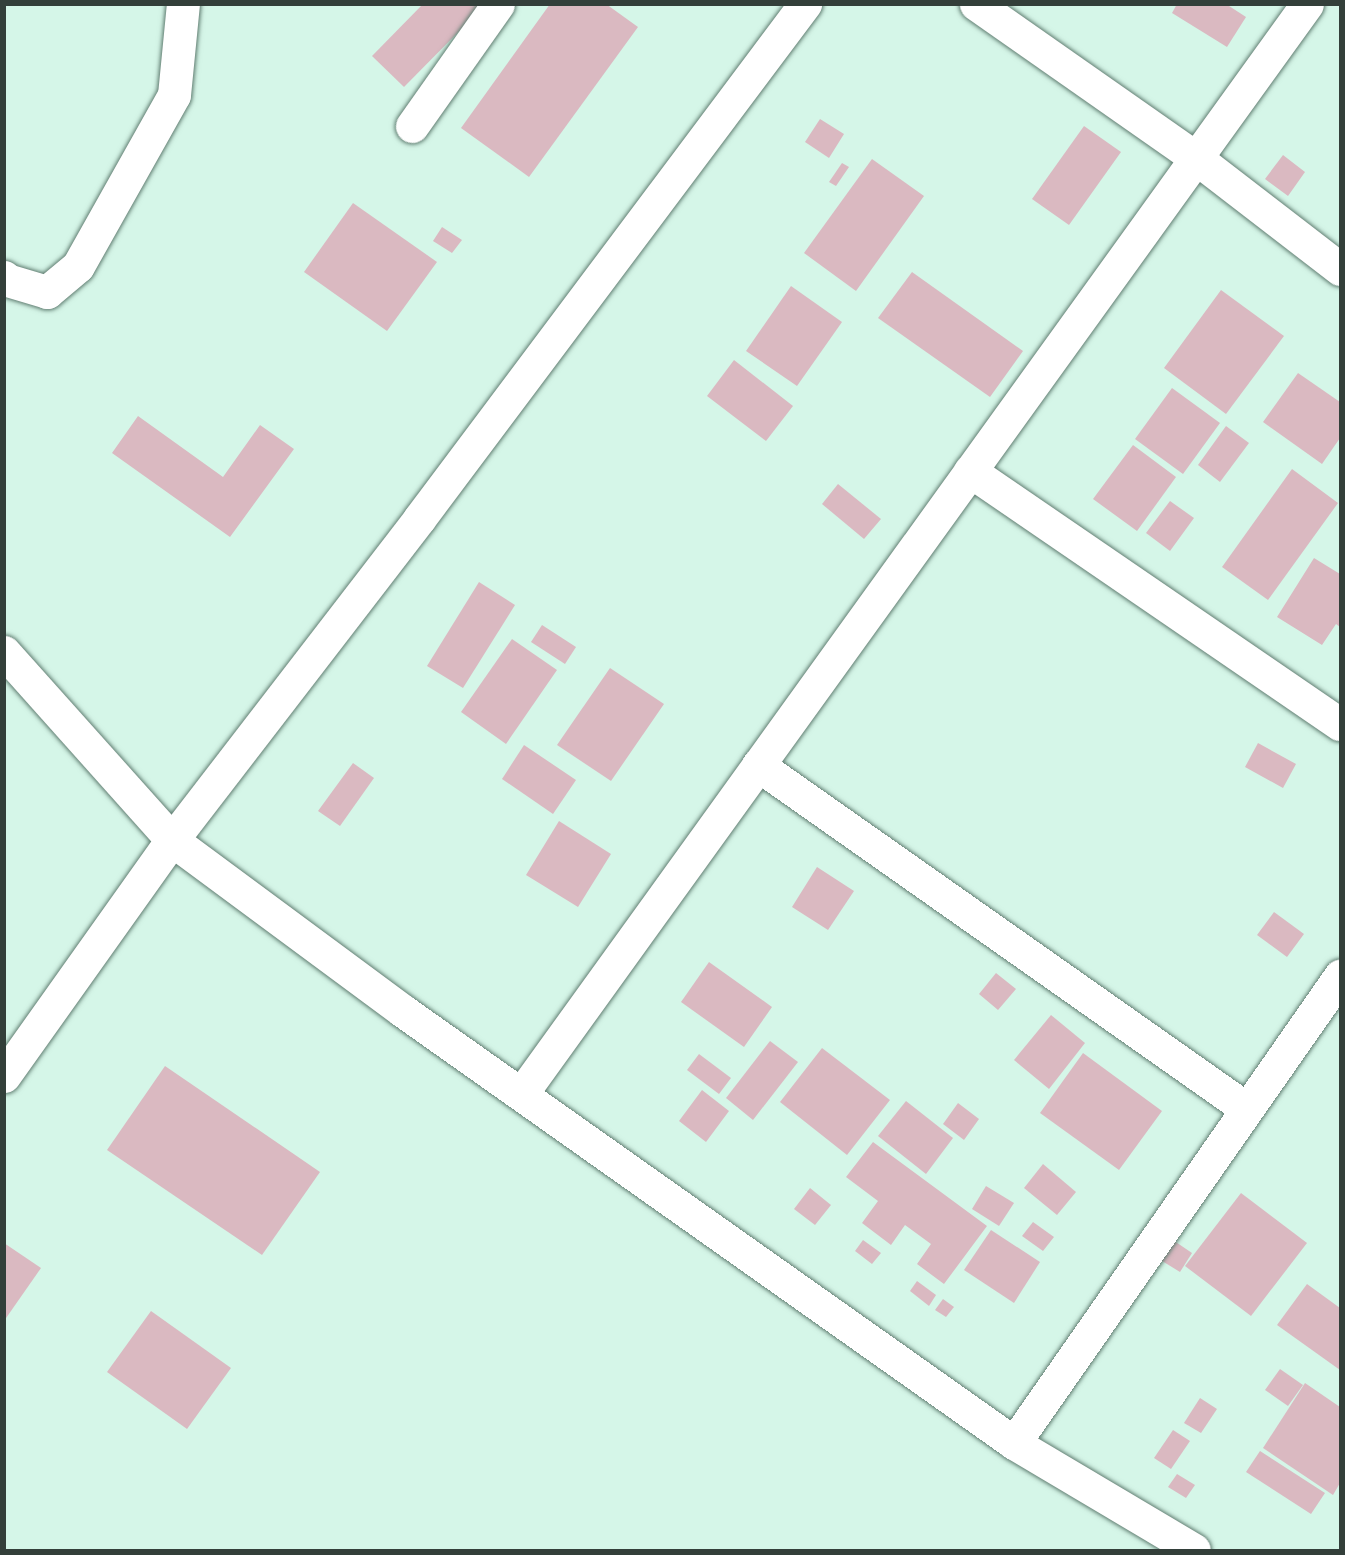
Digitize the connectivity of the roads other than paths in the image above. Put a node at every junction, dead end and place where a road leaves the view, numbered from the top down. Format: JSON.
{"nodes":[{"id":1,"x":183,"y":4,"type":"edge"},
{"id":2,"x":498,"y":4,"type":"edge"},
{"id":3,"x":804,"y":4,"type":"edge"},
{"id":4,"x":976,"y":4,"type":"edge"},
{"id":5,"x":1307,"y":4,"type":"edge"},
{"id":6,"x":411,"y":126,"type":"dead end"},
{"id":7,"x":1196,"y":158,"type":"junction"},
{"id":8,"x":1341,"y":269,"type":"edge"},
{"id":9,"x":4,"y":276,"type":"edge"},
{"id":10,"x":970,"y":471,"type":"junction"},
{"id":11,"x":4,"y":652,"type":"edge"},
{"id":12,"x":1341,"y":724,"type":"edge"},
{"id":13,"x":758,"y":765,"type":"junction"},
{"id":14,"x":172,"y":840,"type":"junction"},
{"id":15,"x":1341,"y":976,"type":"edge"},
{"id":16,"x":4,"y":1076,"type":"edge"},
{"id":17,"x":522,"y":1093,"type":"junction"},
{"id":18,"x":1247,"y":1109,"type":"junction"},
{"id":19,"x":1014,"y":1443,"type":"junction"},
{"id":20,"x":1194,"y":1551,"type":"edge"}],
"edges":[{"from":1,"to":9,"type":"street"},
{"from":2,"to":6,"type":"street"},
{"from":3,"to":14,"type":"street"},
{"from":4,"to":7,"type":"street"},
{"from":5,"to":7,"type":"street"},
{"from":7,"to":8,"type":"street"},
{"from":7,"to":10,"type":"street"},
{"from":10,"to":12,"type":"street"},
{"from":10,"to":13,"type":"street"},
{"from":11,"to":14,"type":"street"},
{"from":13,"to":17,"type":"street"},
{"from":13,"to":18,"type":"street"},
{"from":14,"to":16,"type":"street"},
{"from":14,"to":17,"type":"street"},
{"from":15,"to":18,"type":"street"},
{"from":17,"to":19,"type":"street"},
{"from":18,"to":19,"type":"street"},
{"from":19,"to":20,"type":"street"}]}
